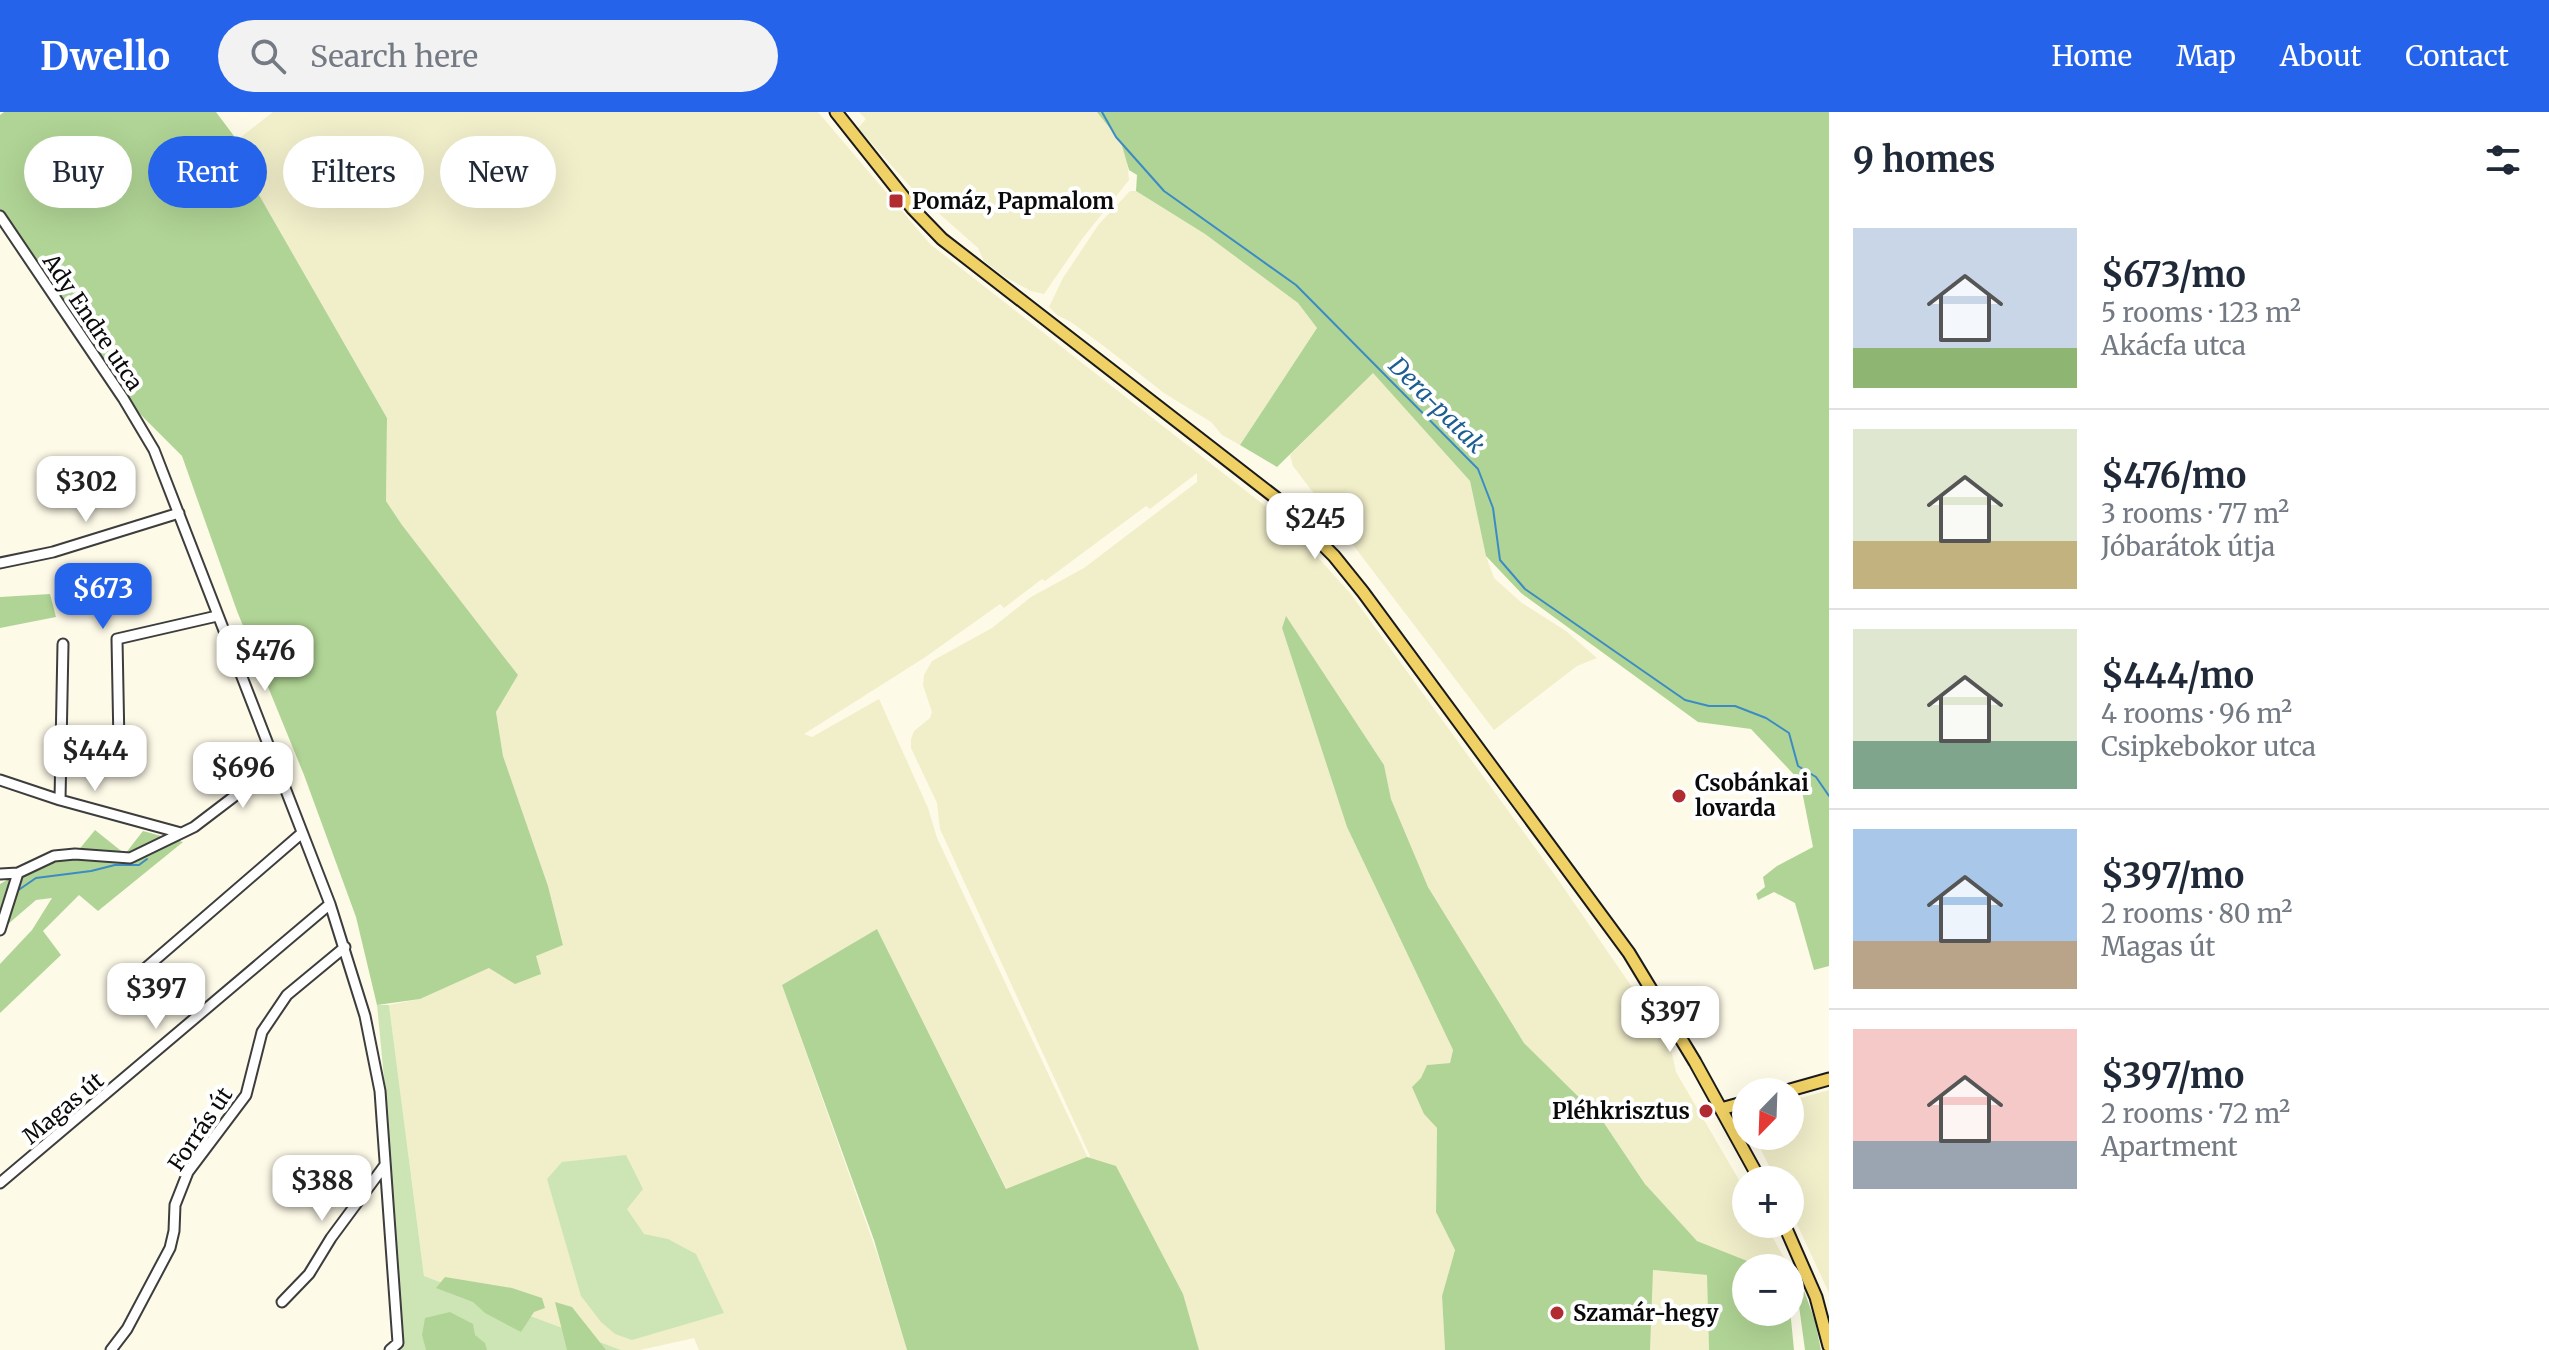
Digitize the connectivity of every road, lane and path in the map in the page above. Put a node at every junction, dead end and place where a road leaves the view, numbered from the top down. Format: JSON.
{"nodes":[{"id":1,"x":836,"y":112,"type":"edge"},
{"id":2,"x":0,"y":216,"type":"edge"},
{"id":3,"x":179,"y":513,"type":"junction"},
{"id":4,"x":0,"y":563,"type":"edge"},
{"id":5,"x":217,"y":616,"type":"junction"},
{"id":6,"x":63,"y":644,"type":"dead end"},
{"id":7,"x":119,"y":744,"type":"dead end"},
{"id":8,"x":277,"y":768,"type":"junction"},
{"id":9,"x":0,"y":780,"type":"edge"},
{"id":10,"x":60,"y":800,"type":"junction"},
{"id":11,"x":181,"y":833,"type":"junction"},
{"id":12,"x":302,"y":833,"type":"junction"},
{"id":13,"x":18,"y":873,"type":"junction"},
{"id":14,"x":0,"y":874,"type":"edge"},
{"id":15,"x":330,"y":904,"type":"junction"},
{"id":16,"x":0,"y":930,"type":"edge"},
{"id":17,"x":345,"y":947,"type":"junction"},
{"id":18,"x":118,"y":992,"type":"dead end"},
{"id":19,"x":1829,"y":1079,"type":"edge"},
{"id":20,"x":1804,"y":1086,"type":"edge"},
{"id":21,"x":1732,"y":1106,"type":"edge"},
{"id":22,"x":1721,"y":1109,"type":"junction"},
{"id":23,"x":385,"y":1165,"type":"junction"},
{"id":24,"x":1752,"y":1166,"type":"edge"},
{"id":25,"x":0,"y":1183,"type":"edge"},
{"id":26,"x":1791,"y":1238,"type":"edge"},
{"id":27,"x":282,"y":1302,"type":"dead end"},
{"id":28,"x":1829,"y":1346,"type":"edge"},
{"id":29,"x":111,"y":1350,"type":"edge"},
{"id":30,"x":390,"y":1350,"type":"edge"}],
"edges":[{"from":1,"to":22,"type":"main road"},
{"from":2,"to":3,"type":"street","name":"Ady Endre utca"},
{"from":3,"to":4,"type":"street"},
{"from":3,"to":5,"type":"street","name":"Ady Endre utca"},
{"from":5,"to":7,"type":"street"},
{"from":5,"to":8,"type":"street","name":"Ady Endre utca"},
{"from":6,"to":10,"type":"street"},
{"from":8,"to":11,"type":"street"},
{"from":8,"to":12,"type":"street","name":"Ady Endre utca"},
{"from":9,"to":10,"type":"street"},
{"from":10,"to":11,"type":"street"},
{"from":11,"to":13,"type":"street"},
{"from":12,"to":15,"type":"street","name":"Ady Endre utca"},
{"from":12,"to":18,"type":"street"},
{"from":13,"to":14,"type":"street"},
{"from":13,"to":16,"type":"street"},
{"from":15,"to":17,"type":"street","name":"Ady Endre utca"},
{"from":15,"to":25,"type":"street","name":"Magas út"},
{"from":17,"to":23,"type":"street","name":"Ady Endre utca"},
{"from":17,"to":29,"type":"street","name":"Forrás út"},
{"from":19,"to":20,"type":"main road"},
{"from":21,"to":22,"type":"main road"},
{"from":22,"to":24,"type":"main road"},
{"from":23,"to":27,"type":"street"},
{"from":23,"to":30,"type":"street","name":"Ady Endre utca"},
{"from":26,"to":28,"type":"main road"}]}
